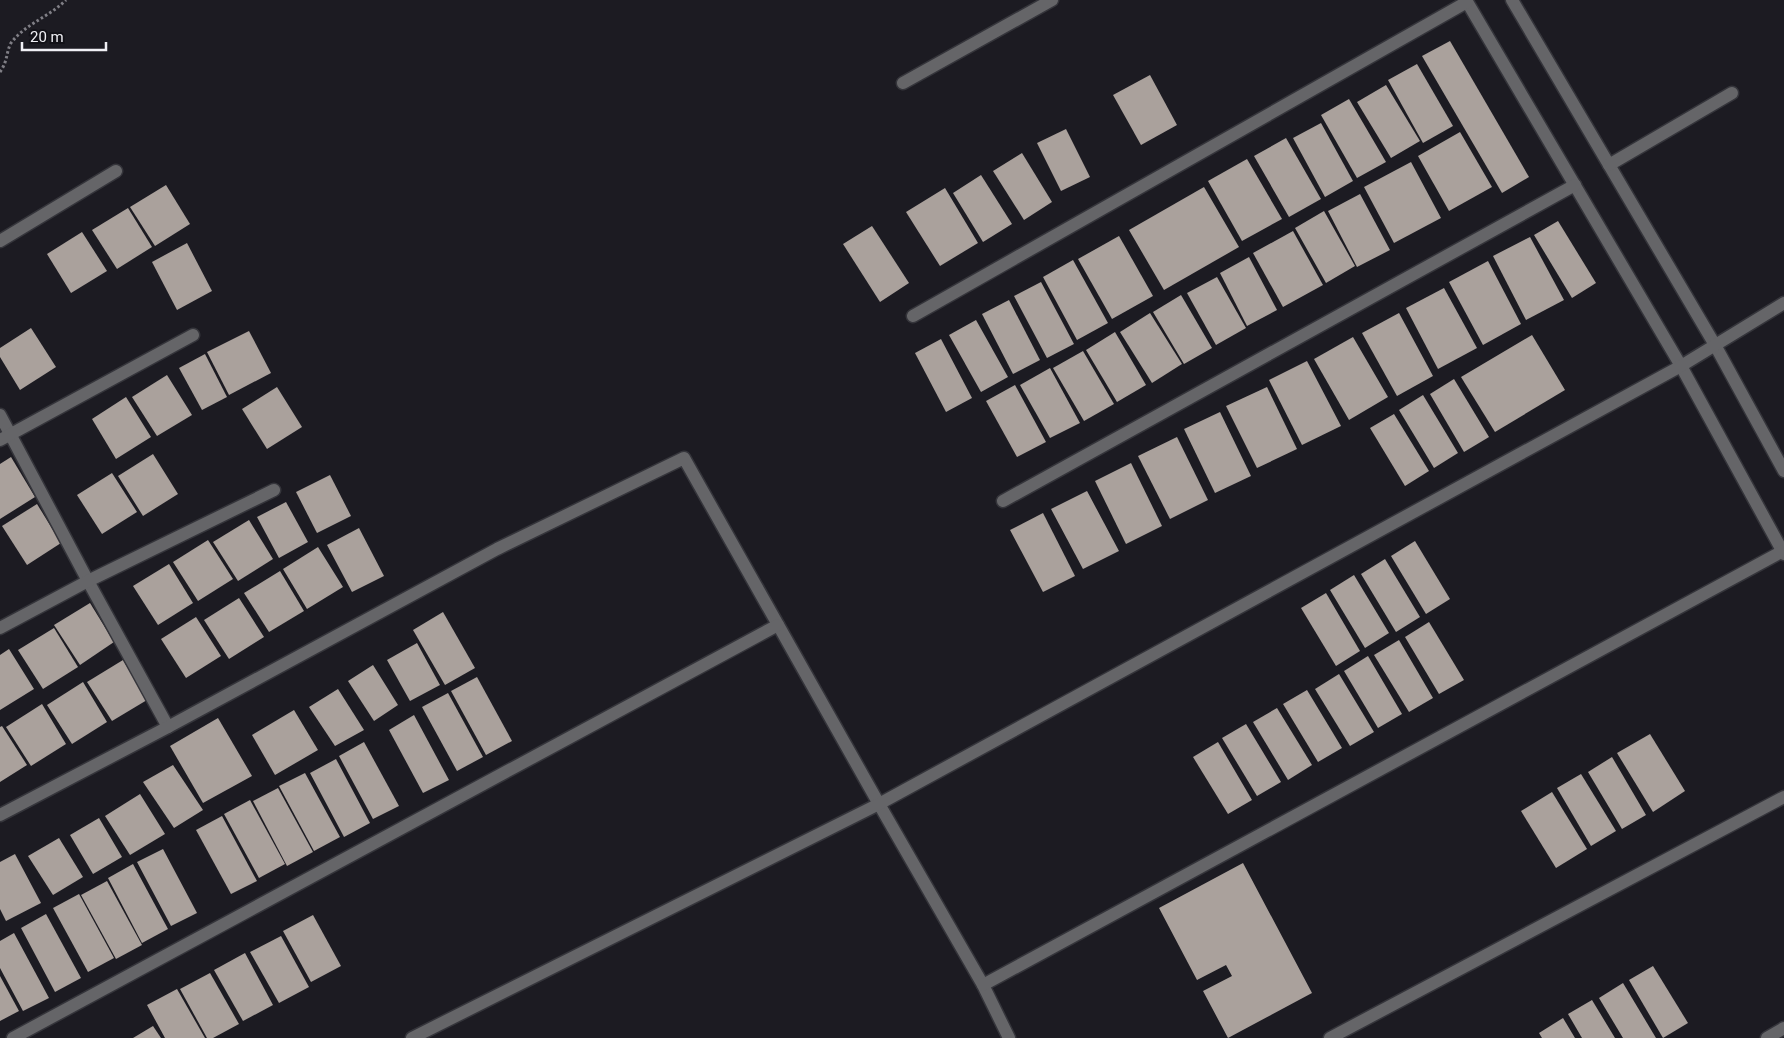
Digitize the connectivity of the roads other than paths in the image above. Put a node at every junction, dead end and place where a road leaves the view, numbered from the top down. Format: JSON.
{"nodes":[{"id":1,"x":1052,"y":0,"type":"edge"},
{"id":2,"x":1512,"y":0,"type":"edge"},
{"id":3,"x":1467,"y":1,"type":"edge"},
{"id":4,"x":902,"y":82,"type":"dead end"},
{"id":5,"x":1732,"y":93,"type":"dead end"},
{"id":6,"x":1609,"y":165,"type":"junction"},
{"id":7,"x":116,"y":171,"type":"dead end"},
{"id":8,"x":1575,"y":185,"type":"junction"},
{"id":9,"x":0,"y":240,"type":"edge"},
{"id":10,"x":1784,"y":303,"type":"edge"},
{"id":11,"x":913,"y":316,"type":"dead end"},
{"id":12,"x":193,"y":335,"type":"dead end"},
{"id":13,"x":1715,"y":346,"type":"junction"},
{"id":14,"x":1681,"y":366,"type":"junction"},
{"id":15,"x":0,"y":415,"type":"edge"},
{"id":16,"x":5,"y":437,"type":"edge"},
{"id":17,"x":1784,"y":470,"type":"edge"},
{"id":18,"x":274,"y":490,"type":"dead end"},
{"id":19,"x":1003,"y":501,"type":"dead end"},
{"id":20,"x":1783,"y":553,"type":"edge"},
{"id":21,"x":88,"y":581,"type":"junction"},
{"id":22,"x":778,"y":625,"type":"junction"},
{"id":23,"x":0,"y":628,"type":"edge"},
{"id":24,"x":168,"y":727,"type":"junction"},
{"id":25,"x":1784,"y":797,"type":"edge"},
{"id":26,"x":879,"y":804,"type":"junction"},
{"id":27,"x":0,"y":815,"type":"edge"},
{"id":28,"x":983,"y":985,"type":"junction"},
{"id":29,"x":1784,"y":1028,"type":"edge"},
{"id":30,"x":13,"y":1038,"type":"edge"},
{"id":31,"x":412,"y":1038,"type":"edge"},
{"id":32,"x":1009,"y":1038,"type":"edge"},
{"id":33,"x":1330,"y":1038,"type":"edge"},
{"id":34,"x":1767,"y":1038,"type":"edge"}],
"edges":[{"from":1,"to":4,"type":"street"},
{"from":2,"to":6,"type":"street"},
{"from":3,"to":8,"type":"street"},
{"from":3,"to":11,"type":"street"},
{"from":5,"to":6,"type":"street"},
{"from":6,"to":13,"type":"street"},
{"from":7,"to":9,"type":"street"},
{"from":8,"to":14,"type":"street"},
{"from":8,"to":19,"type":"street"},
{"from":10,"to":13,"type":"street"},
{"from":12,"to":16,"type":"street"},
{"from":13,"to":14,"type":"street"},
{"from":13,"to":17,"type":"street"},
{"from":14,"to":20,"type":"street"},
{"from":14,"to":26,"type":"street"},
{"from":15,"to":16,"type":"street"},
{"from":16,"to":21,"type":"street"},
{"from":18,"to":21,"type":"street"},
{"from":20,"to":28,"type":"street"},
{"from":21,"to":23,"type":"street"},
{"from":21,"to":24,"type":"street"},
{"from":22,"to":24,"type":"street"},
{"from":22,"to":26,"type":"street"},
{"from":22,"to":30,"type":"street"},
{"from":24,"to":27,"type":"street"},
{"from":25,"to":33,"type":"street"},
{"from":26,"to":28,"type":"street"},
{"from":26,"to":31,"type":"street"},
{"from":28,"to":32,"type":"street"},
{"from":29,"to":34,"type":"street"}]}
